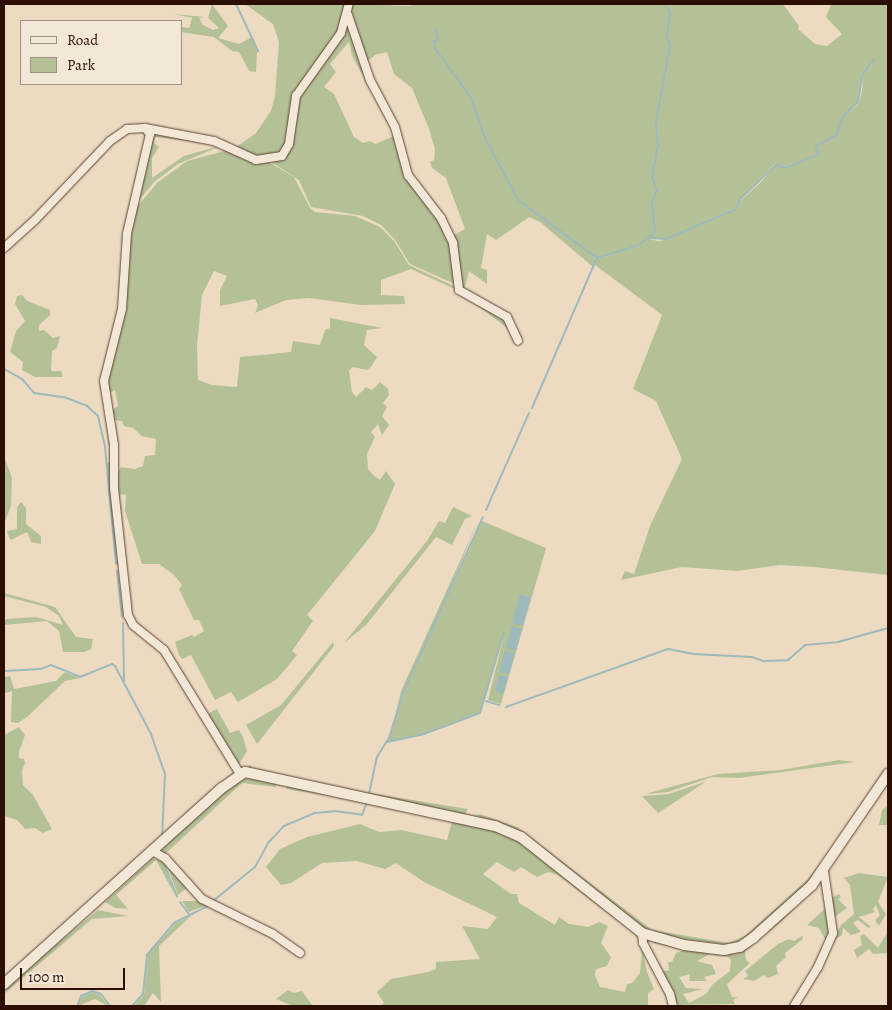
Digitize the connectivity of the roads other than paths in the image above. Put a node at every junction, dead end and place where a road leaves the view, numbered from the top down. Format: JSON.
{"nodes":[{"id":1,"x":349,"y":4,"type":"edge"},
{"id":2,"x":348,"y":14,"type":"junction"},
{"id":3,"x":145,"y":128,"type":"junction"},
{"id":4,"x":4,"y":248,"type":"edge"},
{"id":5,"x":518,"y":341,"type":"dead end"},
{"id":6,"x":240,"y":774,"type":"junction"},
{"id":7,"x":888,"y":774,"type":"edge"},
{"id":8,"x":154,"y":852,"type":"junction"},
{"id":9,"x":824,"y":871,"type":"junction"},
{"id":10,"x":642,"y":933,"type":"junction"},
{"id":11,"x":300,"y":953,"type":"dead end"},
{"id":12,"x":4,"y":984,"type":"edge"},
{"id":13,"x":673,"y":1006,"type":"edge"},
{"id":14,"x":794,"y":1006,"type":"edge"}],
"edges":[{"from":1,"to":2,"type":"street"},
{"from":2,"to":3,"type":"street"},
{"from":2,"to":5,"type":"street"},
{"from":3,"to":4,"type":"street"},
{"from":3,"to":6,"type":"street"},
{"from":6,"to":8,"type":"main road"},
{"from":6,"to":10,"type":"main road"},
{"from":7,"to":9,"type":"main road"},
{"from":8,"to":11,"type":"street"},
{"from":8,"to":12,"type":"main road"},
{"from":9,"to":10,"type":"main road"},
{"from":9,"to":14,"type":"street"},
{"from":10,"to":13,"type":"street"}]}
